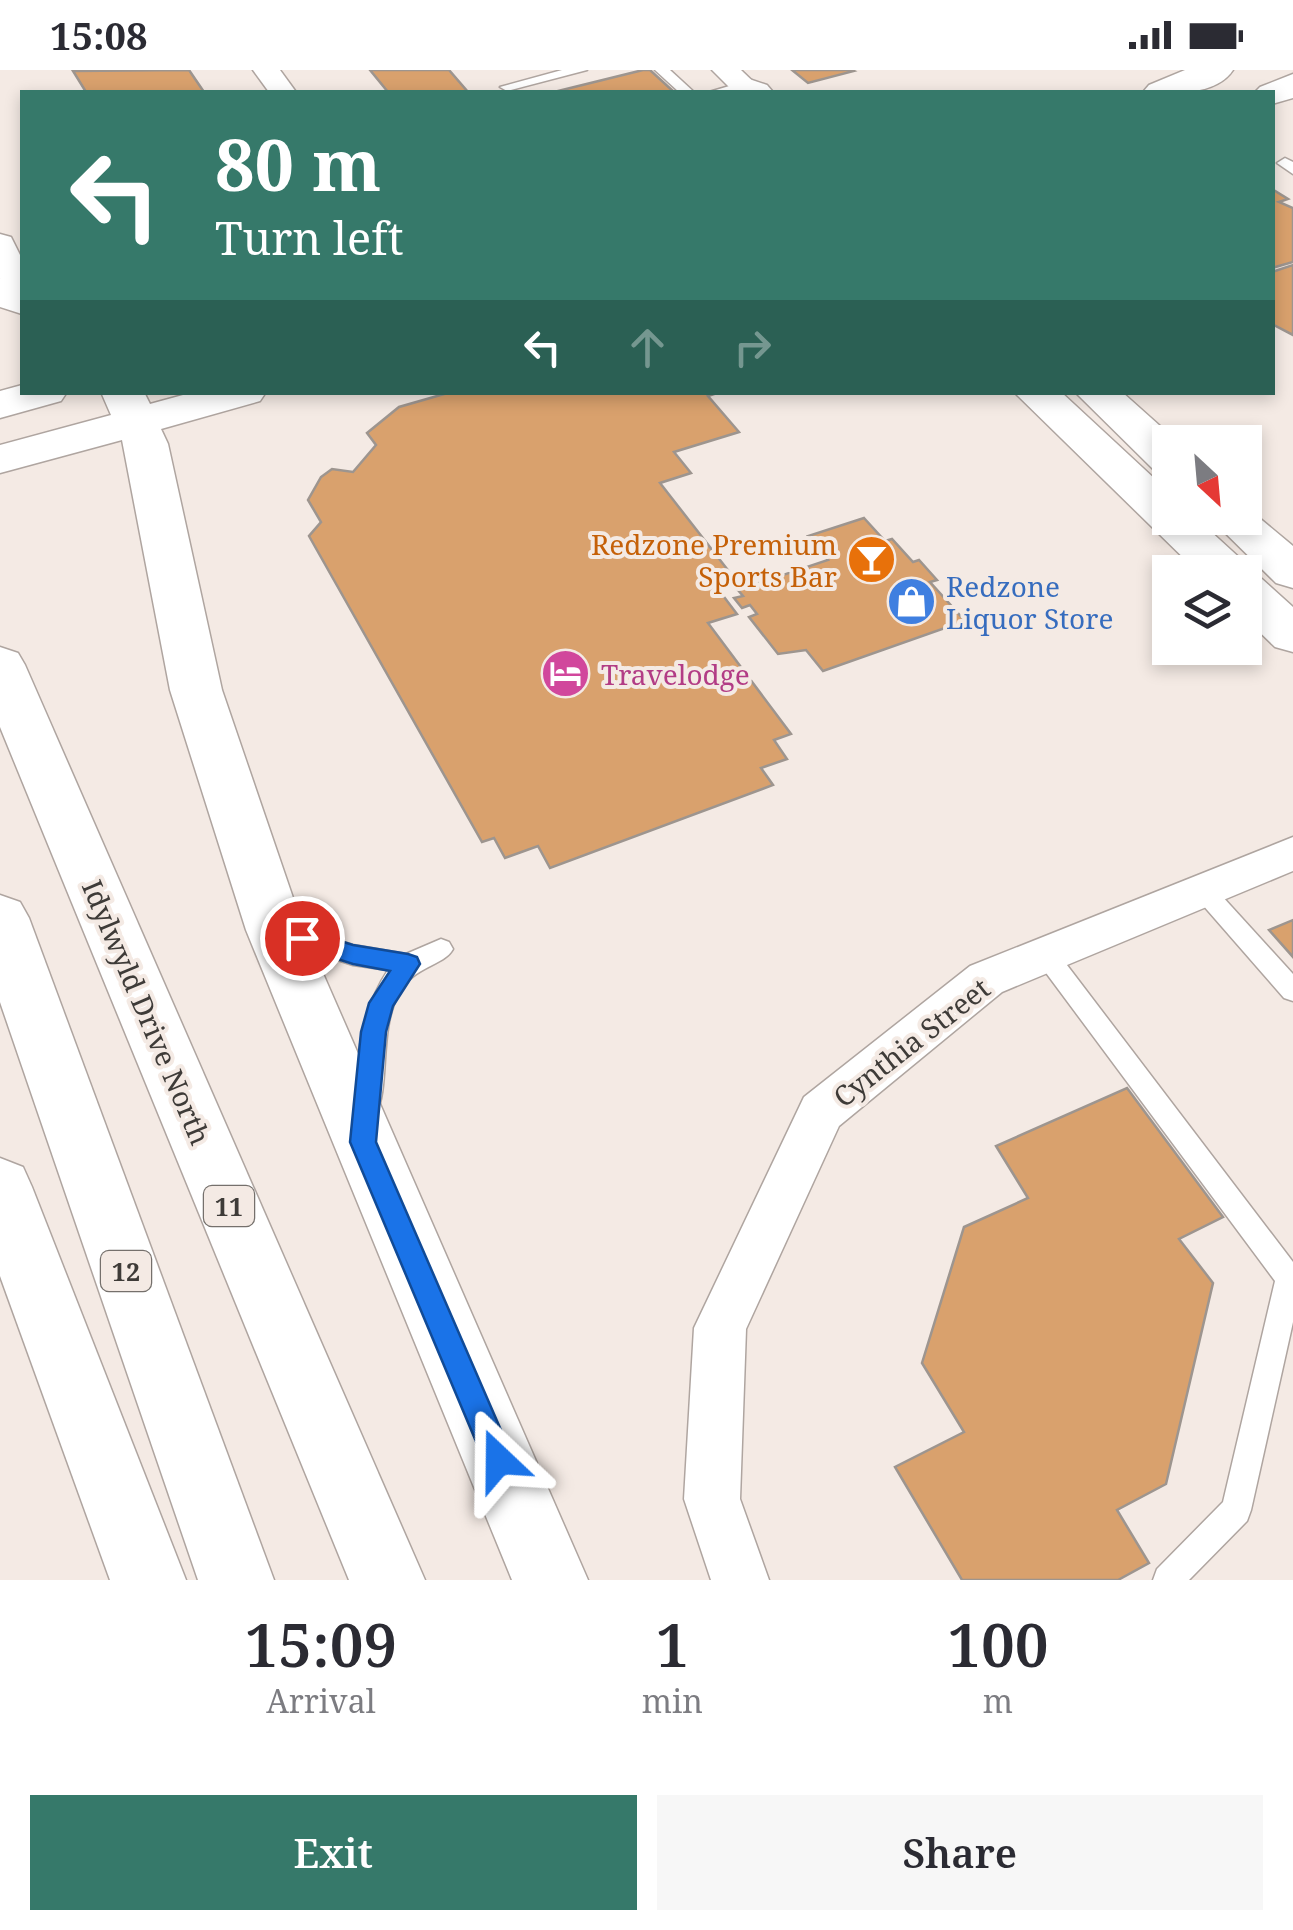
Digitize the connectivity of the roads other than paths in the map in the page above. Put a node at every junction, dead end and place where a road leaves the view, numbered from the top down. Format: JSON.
{"nodes":[{"id":1,"x":580,"y":70,"type":"edge"},
{"id":2,"x":662,"y":70,"type":"edge"},
{"id":3,"x":1216,"y":70,"type":"edge"},
{"id":4,"x":506,"y":86,"type":"edge"},
{"id":5,"x":684,"y":90,"type":"edge"},
{"id":6,"x":1166,"y":90,"type":"edge"},
{"id":7,"x":0,"y":244,"type":"edge"},
{"id":8,"x":20,"y":288,"type":"edge"},
{"id":9,"x":221,"y":395,"type":"edge"},
{"id":10,"x":270,"y":395,"type":"edge"},
{"id":11,"x":1039,"y":395,"type":"edge"},
{"id":12,"x":1099,"y":395,"type":"edge"},
{"id":13,"x":129,"y":407,"type":"edge"},
{"id":14,"x":1152,"y":443,"type":"edge"},
{"id":15,"x":19,"y":453,"type":"edge"},
{"id":16,"x":162,"y":511,"type":"junction"},
{"id":17,"x":1229,"y":544,"type":"edge"},
{"id":18,"x":1293,"y":572,"type":"edge"},
{"id":19,"x":1262,"y":606,"type":"edge"},
{"id":20,"x":1293,"y":635,"type":"edge"},
{"id":21,"x":0,"y":664,"type":"edge"},
{"id":22,"x":1293,"y":853,"type":"edge"},
{"id":23,"x":1203,"y":890,"type":"junction"},
{"id":24,"x":275,"y":930,"type":"junction"},
{"id":25,"x":8,"y":940,"type":"edge"},
{"id":26,"x":441,"y":949,"type":"dead end"},
{"id":27,"x":1046,"y":955,"type":"junction"},
{"id":28,"x":408,"y":964,"type":"junction"},
{"id":29,"x":1293,"y":991,"type":"edge"},
{"id":30,"x":363,"y":1142,"type":"junction"},
{"id":31,"x":0,"y":1188,"type":"edge"},
{"id":32,"x":148,"y":1580,"type":"edge"},
{"id":33,"x":236,"y":1580,"type":"edge"},
{"id":34,"x":387,"y":1580,"type":"edge"},
{"id":35,"x":550,"y":1580,"type":"edge"},
{"id":36,"x":740,"y":1580,"type":"edge"},
{"id":37,"x":1168,"y":1580,"type":"edge"}],
"edges":[{"from":1,"to":4,"type":"lane"},
{"from":2,"to":5,"type":"lane"},
{"from":3,"to":6,"type":"main road"},
{"from":7,"to":8,"type":"street"},
{"from":9,"to":13,"type":"main road"},
{"from":10,"to":16,"type":"main road"},
{"from":11,"to":17,"type":"main road"},
{"from":12,"to":14,"type":"main road"},
{"from":13,"to":15,"type":"main road"},
{"from":13,"to":16,"type":"main road"},
{"from":16,"to":24,"type":"main road"},
{"from":17,"to":18,"type":"main road"},
{"from":19,"to":20,"type":"main road"},
{"from":21,"to":34,"type":"main road","name":"Idylwyld Drive North","number":"11"},
{"from":22,"to":23,"type":"street","name":"Cynthia Street"},
{"from":23,"to":27,"type":"street","name":"Cynthia Street"},
{"from":23,"to":29,"type":"lane"},
{"from":24,"to":28,"type":"lane"},
{"from":24,"to":30,"type":"main road"},
{"from":25,"to":33,"type":"main road","number":"12"},
{"from":26,"to":28,"type":"lane"},
{"from":27,"to":36,"type":"street","name":"Cynthia Street"},
{"from":27,"to":37,"type":"lane"},
{"from":28,"to":30,"type":"lane"},
{"from":30,"to":35,"type":"main road"},
{"from":31,"to":32,"type":"main road"}]}
